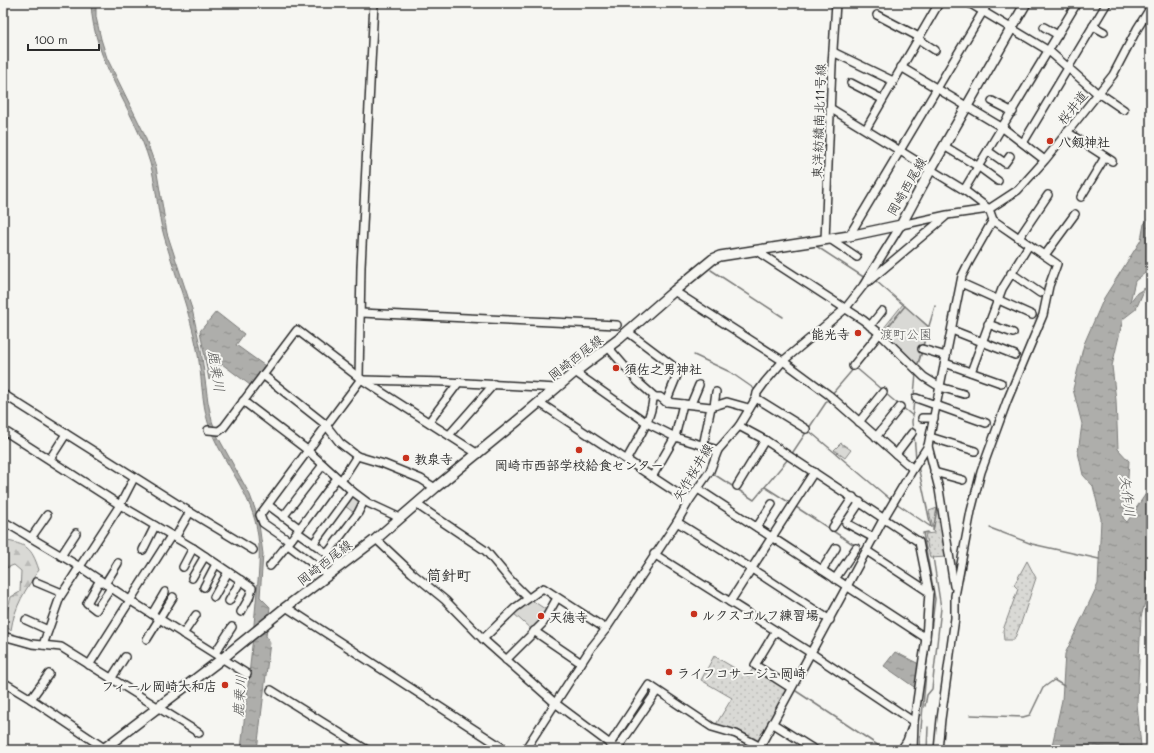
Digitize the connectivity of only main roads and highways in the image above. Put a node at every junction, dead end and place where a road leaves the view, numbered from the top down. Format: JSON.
{"nodes":[{"id":1,"x":1026,"y":3,"type":"edge"},
{"id":2,"x":104,"y":749,"type":"edge"}],
"edges":[{"from":1,"to":2,"type":"main road","name":"岡崎西尾線"}]}
